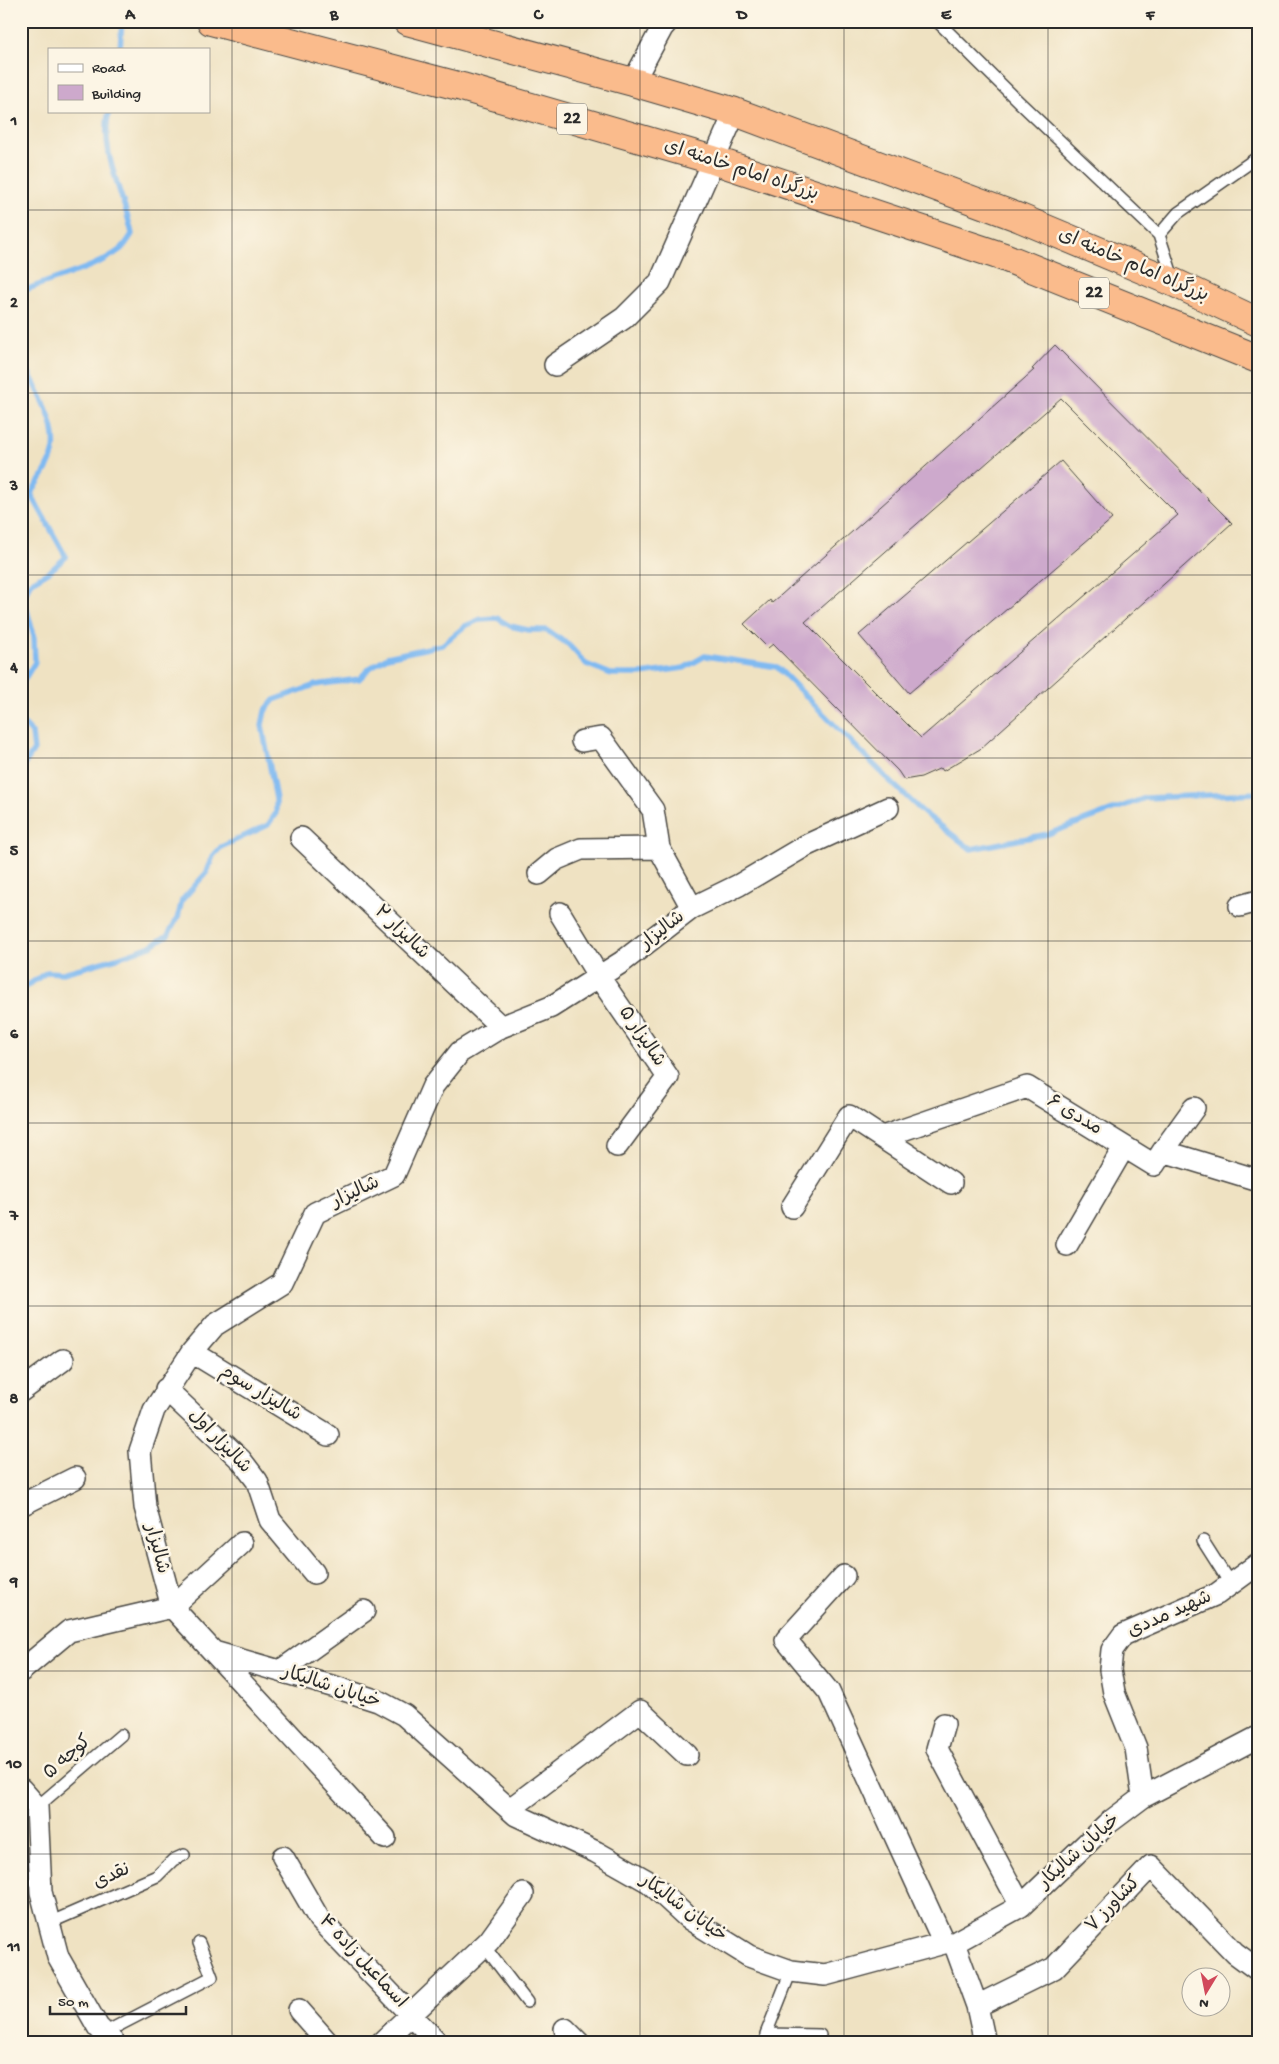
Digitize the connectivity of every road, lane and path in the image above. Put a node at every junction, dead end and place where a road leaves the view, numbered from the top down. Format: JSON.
{"nodes":[{"id":1,"x":211,"y":21,"type":"edge"},
{"id":2,"x":407,"y":21,"type":"edge"},
{"id":3,"x":668,"y":21,"type":"edge"},
{"id":4,"x":937,"y":21,"type":"edge"},
{"id":5,"x":633,"y":82,"type":"junction"},
{"id":6,"x":735,"y":112,"type":"junction"},
{"id":7,"x":1258,"y":157,"type":"edge"},
{"id":8,"x":713,"y":160,"type":"junction"},
{"id":9,"x":1159,"y":234,"type":"junction"},
{"id":10,"x":1175,"y":282,"type":"junction"},
{"id":11,"x":1258,"y":322,"type":"edge"},
{"id":12,"x":1258,"y":359,"type":"edge"},
{"id":13,"x":555,"y":365,"type":"dead end"},
{"id":14,"x":582,"y":741,"type":"dead end"},
{"id":15,"x":888,"y":808,"type":"dead end"},
{"id":16,"x":301,"y":838,"type":"dead end"},
{"id":17,"x":659,"y":848,"type":"junction"},
{"id":18,"x":540,"y":874,"type":"dead end"},
{"id":19,"x":692,"y":908,"type":"junction"},
{"id":20,"x":560,"y":913,"type":"dead end"},
{"id":21,"x":599,"y":977,"type":"junction"},
{"id":22,"x":501,"y":1027,"type":"junction"},
{"id":23,"x":1194,"y":1108,"type":"dead end"},
{"id":24,"x":882,"y":1137,"type":"junction"},
{"id":25,"x":618,"y":1146,"type":"dead end"},
{"id":26,"x":1124,"y":1146,"type":"junction"},
{"id":27,"x":1163,"y":1151,"type":"junction"},
{"id":28,"x":1258,"y":1180,"type":"edge"},
{"id":29,"x":952,"y":1183,"type":"dead end"},
{"id":30,"x":792,"y":1207,"type":"dead end"},
{"id":31,"x":1067,"y":1245,"type":"dead end"},
{"id":32,"x":192,"y":1352,"type":"junction"},
{"id":33,"x":63,"y":1360,"type":"dead end"},
{"id":34,"x":166,"y":1389,"type":"junction"},
{"id":35,"x":21,"y":1391,"type":"edge"},
{"id":36,"x":328,"y":1435,"type":"dead end"},
{"id":37,"x":75,"y":1478,"type":"dead end"},
{"id":38,"x":21,"y":1504,"type":"edge"},
{"id":39,"x":1203,"y":1541,"type":"dead end"},
{"id":40,"x":242,"y":1543,"type":"dead end"},
{"id":41,"x":1258,"y":1564,"type":"edge"},
{"id":42,"x":314,"y":1573,"type":"dead end"},
{"id":43,"x":844,"y":1576,"type":"dead end"},
{"id":44,"x":1231,"y":1585,"type":"junction"},
{"id":45,"x":172,"y":1607,"type":"junction"},
{"id":46,"x":364,"y":1611,"type":"dead end"},
{"id":47,"x":214,"y":1652,"type":"junction"},
{"id":48,"x":21,"y":1670,"type":"edge"},
{"id":49,"x":280,"y":1671,"type":"junction"},
{"id":50,"x":944,"y":1724,"type":"dead end"},
{"id":51,"x":121,"y":1735,"type":"dead end"},
{"id":52,"x":1258,"y":1737,"type":"edge"},
{"id":53,"x":687,"y":1756,"type":"dead end"},
{"id":54,"x":21,"y":1788,"type":"edge"},
{"id":55,"x":1143,"y":1797,"type":"junction"},
{"id":56,"x":37,"y":1807,"type":"junction"},
{"id":57,"x":510,"y":1810,"type":"junction"},
{"id":58,"x":385,"y":1838,"type":"dead end"},
{"id":59,"x":184,"y":1855,"type":"dead end"},
{"id":60,"x":282,"y":1857,"type":"dead end"},
{"id":61,"x":523,"y":1894,"type":"dead end"},
{"id":62,"x":1021,"y":1906,"type":"junction"},
{"id":63,"x":49,"y":1923,"type":"junction"},
{"id":64,"x":199,"y":1943,"type":"dead end"},
{"id":65,"x":949,"y":1943,"type":"junction"},
{"id":66,"x":484,"y":1946,"type":"junction"},
{"id":67,"x":1258,"y":1970,"type":"edge"},
{"id":68,"x":791,"y":1971,"type":"junction"},
{"id":69,"x":527,"y":2002,"type":"dead end"},
{"id":70,"x":977,"y":2006,"type":"junction"},
{"id":71,"x":299,"y":2010,"type":"dead end"},
{"id":72,"x":411,"y":2014,"type":"junction"},
{"id":73,"x":820,"y":2036,"type":"dead end"},
{"id":74,"x":109,"y":2038,"type":"edge"},
{"id":75,"x":328,"y":2043,"type":"edge"},
{"id":76,"x":381,"y":2043,"type":"edge"},
{"id":77,"x":438,"y":2043,"type":"edge"},
{"id":78,"x":985,"y":2043,"type":"edge"}],
"edges":[{"from":1,"to":8,"type":"highway","name":"بزرگراه امام خامنه ای","number":"22"},
{"from":2,"to":5,"type":"highway","name":"بزرگراه امام خامنه ای","number":"22"},
{"from":3,"to":5,"type":"street"},
{"from":4,"to":9,"type":"lane"},
{"from":5,"to":6,"type":"highway","name":"بزرگراه امام خامنه ای","number":"22"},
{"from":6,"to":8,"type":"street"},
{"from":6,"to":10,"type":"highway","name":"بزرگراه امام خامنه ای","number":"22"},
{"from":7,"to":9,"type":"lane"},
{"from":8,"to":12,"type":"highway","name":"بزرگراه امام خامنه ای","number":"22"},
{"from":8,"to":13,"type":"street"},
{"from":9,"to":10,"type":"lane"},
{"from":10,"to":11,"type":"highway","name":"بزرگراه امام خامنه ای","number":"22"},
{"from":14,"to":17,"type":"street"},
{"from":15,"to":19,"type":"street","name":"شالیزار"},
{"from":16,"to":22,"type":"street","name":"شالیزار ۲"},
{"from":17,"to":18,"type":"street"},
{"from":17,"to":19,"type":"street"},
{"from":19,"to":21,"type":"street","name":"شالیزار"},
{"from":20,"to":21,"type":"street"},
{"from":21,"to":22,"type":"street","name":"شالیزار"},
{"from":21,"to":25,"type":"street","name":"شالیزار ۵"},
{"from":22,"to":32,"type":"street","name":"شالیزار"},
{"from":23,"to":27,"type":"street"},
{"from":24,"to":26,"type":"street","name":"مددی ۶"},
{"from":24,"to":29,"type":"street"},
{"from":24,"to":30,"type":"street"},
{"from":26,"to":27,"type":"street","name":"مددی ۶"},
{"from":26,"to":31,"type":"street"},
{"from":27,"to":28,"type":"street"},
{"from":32,"to":34,"type":"street","name":"شالیزار"},
{"from":32,"to":36,"type":"street","name":"شالیزار سوم"},
{"from":33,"to":35,"type":"street"},
{"from":34,"to":42,"type":"street","name":"شالیزار اول"},
{"from":34,"to":45,"type":"street","name":"شالیزار"},
{"from":37,"to":38,"type":"street"},
{"from":39,"to":44,"type":"lane"},
{"from":40,"to":45,"type":"street"},
{"from":41,"to":44,"type":"street","name":"شهید مددی"},
{"from":43,"to":65,"type":"street"},
{"from":44,"to":55,"type":"street","name":"شهید مددی"},
{"from":45,"to":47,"type":"street"},
{"from":45,"to":48,"type":"street"},
{"from":46,"to":49,"type":"street"},
{"from":47,"to":49,"type":"street","name":"خیابان شالیکار"},
{"from":47,"to":58,"type":"street"},
{"from":49,"to":57,"type":"street","name":"خیابان شالیکار"},
{"from":50,"to":62,"type":"street"},
{"from":51,"to":56,"type":"lane","name":"کوچه ۵"},
{"from":52,"to":55,"type":"street","name":"خیابان شالیکار"},
{"from":53,"to":57,"type":"street"},
{"from":54,"to":56,"type":"street"},
{"from":55,"to":62,"type":"street","name":"خیابان شالیکار"},
{"from":56,"to":63,"type":"street"},
{"from":57,"to":68,"type":"street","name":"خیابان شالیکار"},
{"from":59,"to":63,"type":"lane","name":"نقدی"},
{"from":60,"to":72,"type":"street","name":"اسماعیل زاده ۴"},
{"from":61,"to":66,"type":"street"},
{"from":62,"to":65,"type":"street","name":"خیابان شالیکار"},
{"from":63,"to":74,"type":"street"},
{"from":64,"to":74,"type":"lane"},
{"from":65,"to":68,"type":"street","name":"خیابان شالیکار"},
{"from":65,"to":70,"type":"street"},
{"from":66,"to":69,"type":"lane"},
{"from":66,"to":72,"type":"street"},
{"from":67,"to":70,"type":"street","name":"کشاورز ۷"},
{"from":68,"to":73,"type":"lane"},
{"from":70,"to":78,"type":"street"},
{"from":71,"to":75,"type":"street"},
{"from":72,"to":76,"type":"street"},
{"from":72,"to":77,"type":"street","name":"اسماعیل زاده ۴"}]}
